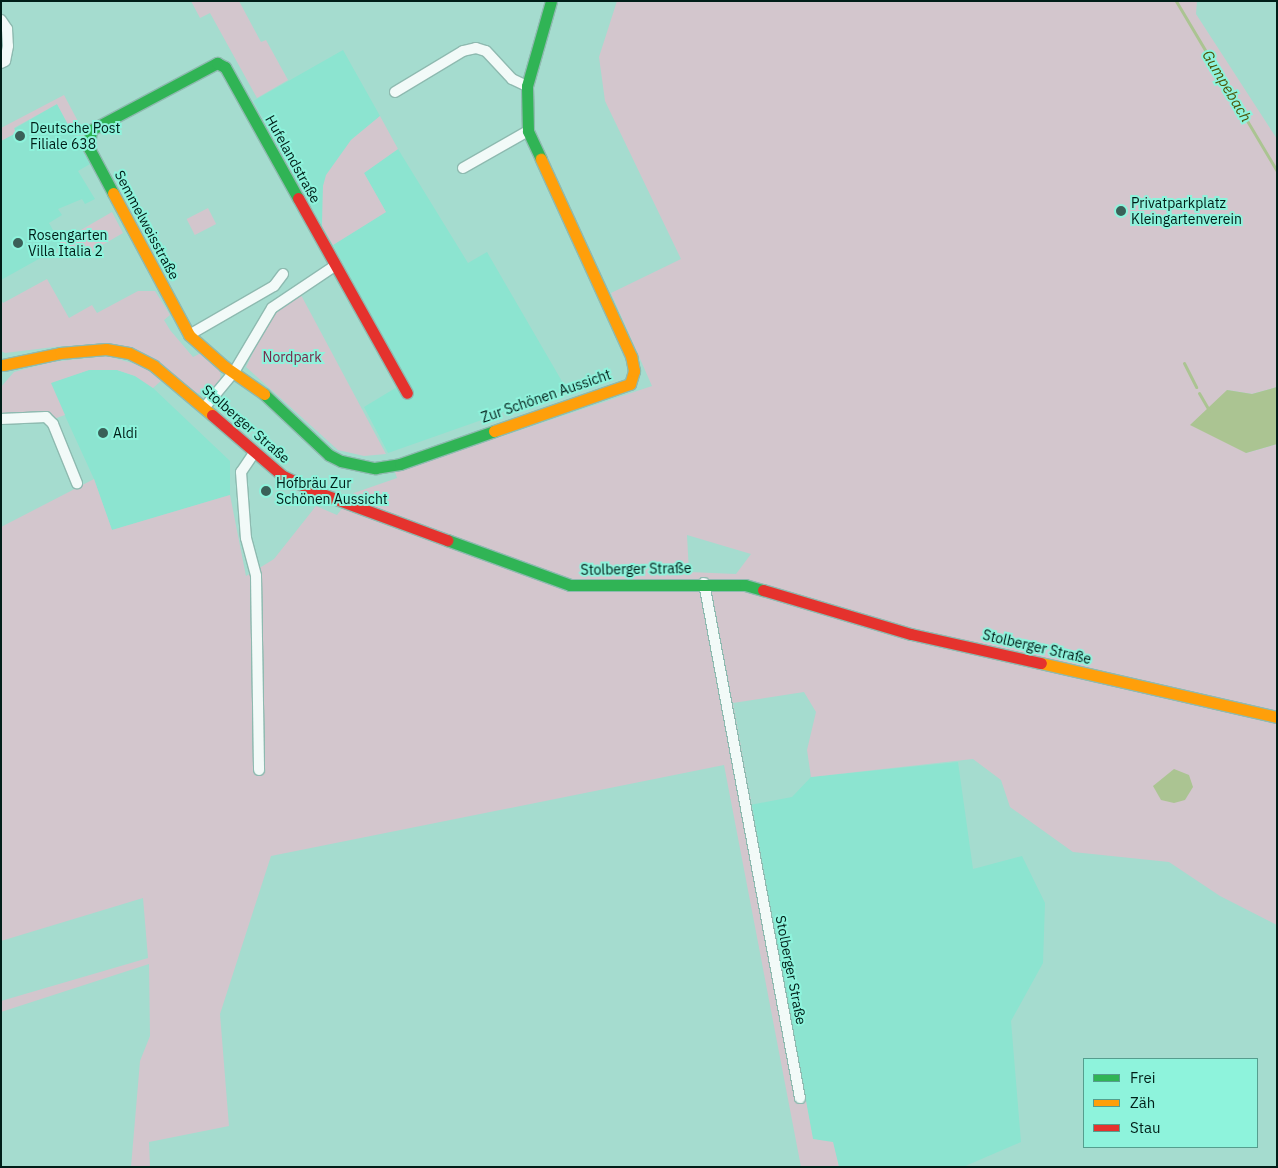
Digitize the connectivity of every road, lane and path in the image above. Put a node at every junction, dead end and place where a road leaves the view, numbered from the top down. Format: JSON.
{"nodes":[{"id":1,"x":551,"y":1,"type":"edge"},
{"id":2,"x":1,"y":20,"type":"edge"},
{"id":3,"x":1,"y":63,"type":"edge"},
{"id":4,"x":225,"y":67,"type":"joint"},
{"id":5,"x":527,"y":86,"type":"junction"},
{"id":6,"x":395,"y":92,"type":"dead end"},
{"id":7,"x":528,"y":131,"type":"junction"},
{"id":8,"x":464,"y":168,"type":"dead end"},
{"id":9,"x":336,"y":265,"type":"junction"},
{"id":10,"x":283,"y":274,"type":"dead end"},
{"id":11,"x":189,"y":335,"type":"junction"},
{"id":12,"x":2,"y":362,"type":"edge"},
{"id":13,"x":234,"y":372,"type":"junction"},
{"id":14,"x":1,"y":378,"type":"edge"},
{"id":15,"x":407,"y":393,"type":"dead end"},
{"id":16,"x":204,"y":408,"type":"junction"},
{"id":17,"x":1,"y":419,"type":"edge"},
{"id":18,"x":254,"y":453,"type":"junction"},
{"id":19,"x":77,"y":483,"type":"dead end"},
{"id":20,"x":704,"y":583,"type":"junction"},
{"id":21,"x":1277,"y":717,"type":"edge"},
{"id":22,"x":259,"y":770,"type":"dead end"},
{"id":23,"x":800,"y":1098,"type":"dead end"}],
"edges":[{"from":1,"to":5,"type":"street","name":"Zur Schönen Aussicht"},
{"from":2,"to":3,"type":"street"},
{"from":4,"to":9,"type":"street","name":"Hufelandstraße"},
{"from":4,"to":11,"type":"street","name":"Semmelweisstraße"},
{"from":5,"to":6,"type":"street"},
{"from":5,"to":7,"type":"street","name":"Zur Schönen Aussicht"},
{"from":7,"to":8,"type":"street"},
{"from":7,"to":13,"type":"street","name":"Zur Schönen Aussicht"},
{"from":9,"to":13,"type":"street"},
{"from":9,"to":15,"type":"street","name":"Hufelandstraße"},
{"from":10,"to":11,"type":"street"},
{"from":11,"to":13,"type":"street","name":"Semmelweisstraße"},
{"from":12,"to":14,"type":"street"},
{"from":12,"to":16,"type":"street","name":"Stolberger Straße"},
{"from":13,"to":16,"type":"street"},
{"from":16,"to":18,"type":"street","name":"Stolberger Straße"},
{"from":17,"to":19,"type":"street"},
{"from":18,"to":20,"type":"street","name":"Stolberger Straße"},
{"from":18,"to":22,"type":"street"},
{"from":20,"to":21,"type":"street","name":"Stolberger Straße"},
{"from":20,"to":23,"type":"street","name":"Stolberger Straße"}]}
